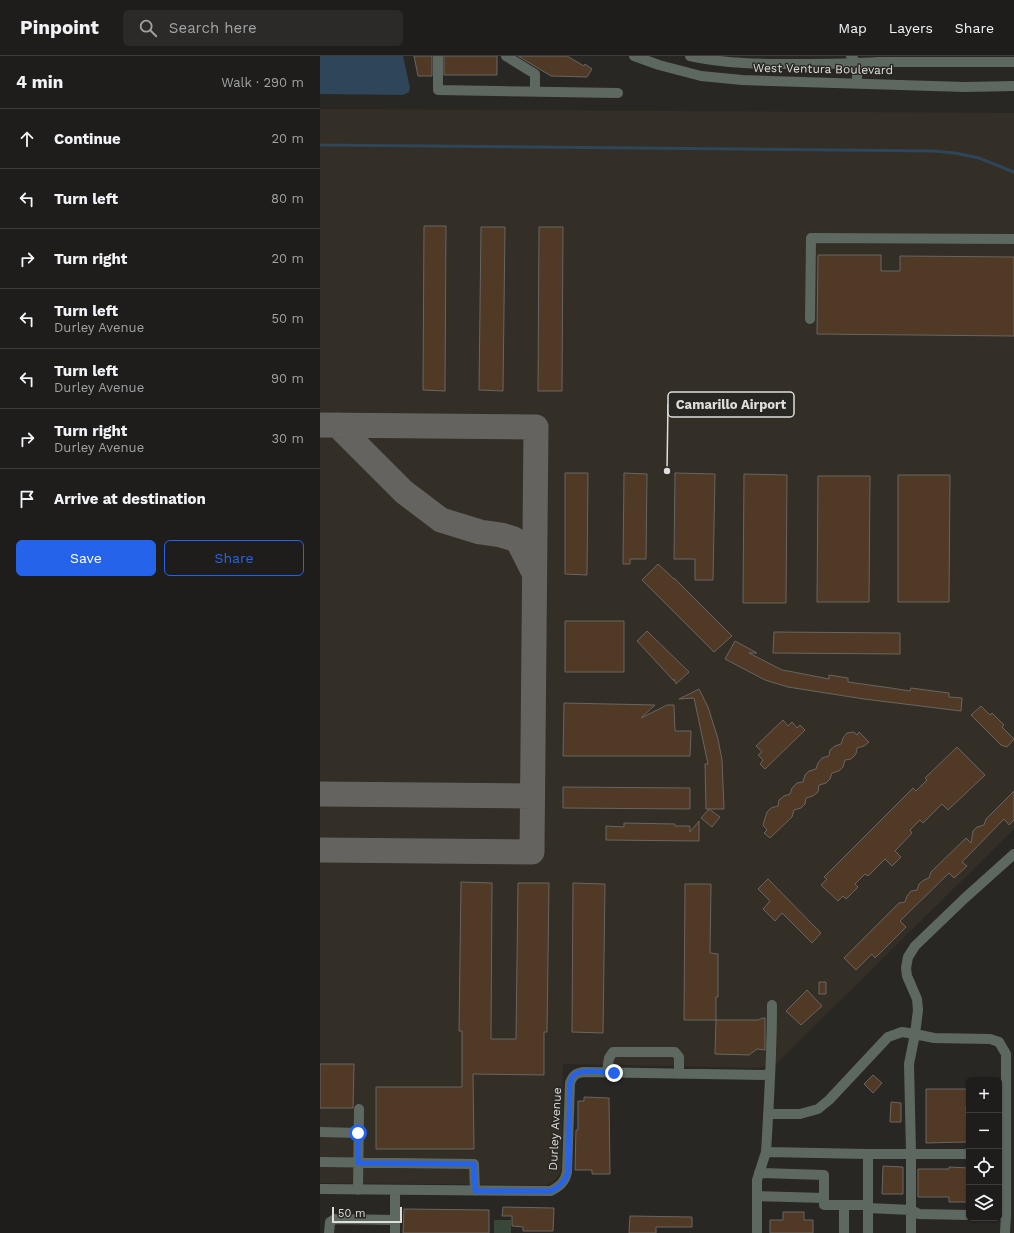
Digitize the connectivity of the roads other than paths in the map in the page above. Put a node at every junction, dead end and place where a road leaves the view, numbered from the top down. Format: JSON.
{"nodes":[{"id":1,"x":438,"y":56,"type":"edge"},
{"id":2,"x":506,"y":56,"type":"edge"},
{"id":3,"x":634,"y":56,"type":"edge"},
{"id":4,"x":690,"y":56,"type":"edge"},
{"id":5,"x":856,"y":59,"type":"edge"},
{"id":6,"x":1014,"y":62,"type":"edge"},
{"id":7,"x":857,"y":83,"type":"junction"},
{"id":8,"x":1014,"y":86,"type":"edge"},
{"id":9,"x":535,"y":92,"type":"junction"},
{"id":10,"x":618,"y":93,"type":"dead end"},
{"id":11,"x":1014,"y":239,"type":"edge"},
{"id":12,"x":810,"y":319,"type":"dead end"},
{"id":13,"x":1014,"y":854,"type":"edge"},
{"id":14,"x":772,"y":1005,"type":"dead end"},
{"id":15,"x":914,"y":1034,"type":"junction"},
{"id":16,"x":607,"y":1072,"type":"junction"},
{"id":17,"x":679,"y":1074,"type":"junction"},
{"id":18,"x":770,"y":1075,"type":"junction"},
{"id":19,"x":358,"y":1109,"type":"dead end"},
{"id":20,"x":768,"y":1114,"type":"junction"},
{"id":21,"x":320,"y":1132,"type":"edge"},
{"id":22,"x":358,"y":1133,"type":"junction"},
{"id":23,"x":766,"y":1152,"type":"junction"},
{"id":24,"x":868,"y":1154,"type":"junction"},
{"id":25,"x":911,"y":1154,"type":"junction"},
{"id":26,"x":966,"y":1154,"type":"edge"},
{"id":27,"x":1003,"y":1154,"type":"edge"},
{"id":28,"x":320,"y":1162,"type":"edge"},
{"id":29,"x":358,"y":1163,"type":"junction"},
{"id":30,"x":759,"y":1173,"type":"junction"},
{"id":31,"x":320,"y":1189,"type":"edge"},
{"id":32,"x":358,"y":1190,"type":"junction"},
{"id":33,"x":395,"y":1190,"type":"junction"},
{"id":34,"x":475,"y":1191,"type":"junction"},
{"id":35,"x":757,"y":1196,"type":"junction"},
{"id":36,"x":824,"y":1198,"type":"junction"},
{"id":37,"x":844,"y":1205,"type":"junction"},
{"id":38,"x":868,"y":1207,"type":"junction"},
{"id":39,"x":911,"y":1210,"type":"junction"},
{"id":40,"x":966,"y":1215,"type":"edge"},
{"id":41,"x":1002,"y":1215,"type":"edge"},
{"id":42,"x":395,"y":1220,"type":"junction"},
{"id":43,"x":329,"y":1233,"type":"edge"},
{"id":44,"x":395,"y":1233,"type":"edge"},
{"id":45,"x":757,"y":1233,"type":"edge"},
{"id":46,"x":844,"y":1233,"type":"edge"},
{"id":47,"x":868,"y":1233,"type":"edge"},
{"id":48,"x":911,"y":1233,"type":"edge"},
{"id":49,"x":1005,"y":1233,"type":"edge"}],
"edges":[{"from":1,"to":9,"type":"street"},
{"from":2,"to":9,"type":"street"},
{"from":3,"to":7,"type":"street","name":"West Ventura Boulevard"},
{"from":4,"to":5,"type":"street","name":"West Ventura Boulevard"},
{"from":5,"to":6,"type":"street","name":"West Ventura Boulevard"},
{"from":5,"to":7,"type":"street"},
{"from":7,"to":8,"type":"street","name":"West Ventura Boulevard"},
{"from":9,"to":10,"type":"street"},
{"from":11,"to":12,"type":"street"},
{"from":13,"to":15,"type":"street"},
{"from":14,"to":18,"type":"street"},
{"from":15,"to":20,"type":"street"},
{"from":15,"to":25,"type":"street"},
{"from":15,"to":27,"type":"street"},
{"from":16,"to":17,"type":"street","name":"Durley Avenue"},
{"from":16,"to":17,"type":"street"},
{"from":16,"to":34,"type":"street","name":"Durley Avenue"},
{"from":17,"to":18,"type":"street","name":"Durley Avenue"},
{"from":18,"to":20,"type":"street"},
{"from":19,"to":22,"type":"street"},
{"from":20,"to":23,"type":"street"},
{"from":21,"to":22,"type":"street"},
{"from":22,"to":29,"type":"street"},
{"from":23,"to":24,"type":"street"},
{"from":23,"to":30,"type":"street"},
{"from":24,"to":25,"type":"street"},
{"from":24,"to":38,"type":"street"},
{"from":25,"to":26,"type":"street"},
{"from":25,"to":39,"type":"street"},
{"from":27,"to":41,"type":"street"},
{"from":28,"to":29,"type":"street"},
{"from":29,"to":32,"type":"street"},
{"from":29,"to":34,"type":"street"},
{"from":30,"to":35,"type":"street"},
{"from":30,"to":36,"type":"street"},
{"from":31,"to":32,"type":"street","name":"Durley Avenue"},
{"from":32,"to":33,"type":"street","name":"Durley Avenue"},
{"from":33,"to":34,"type":"street","name":"Durley Avenue"},
{"from":33,"to":42,"type":"street"},
{"from":35,"to":36,"type":"street"},
{"from":35,"to":45,"type":"street"},
{"from":36,"to":37,"type":"street"},
{"from":37,"to":38,"type":"street"},
{"from":37,"to":46,"type":"street"},
{"from":38,"to":39,"type":"street"},
{"from":38,"to":47,"type":"street"},
{"from":39,"to":40,"type":"street"},
{"from":39,"to":48,"type":"street"},
{"from":41,"to":49,"type":"street"},
{"from":42,"to":43,"type":"street"},
{"from":42,"to":44,"type":"street"}]}
